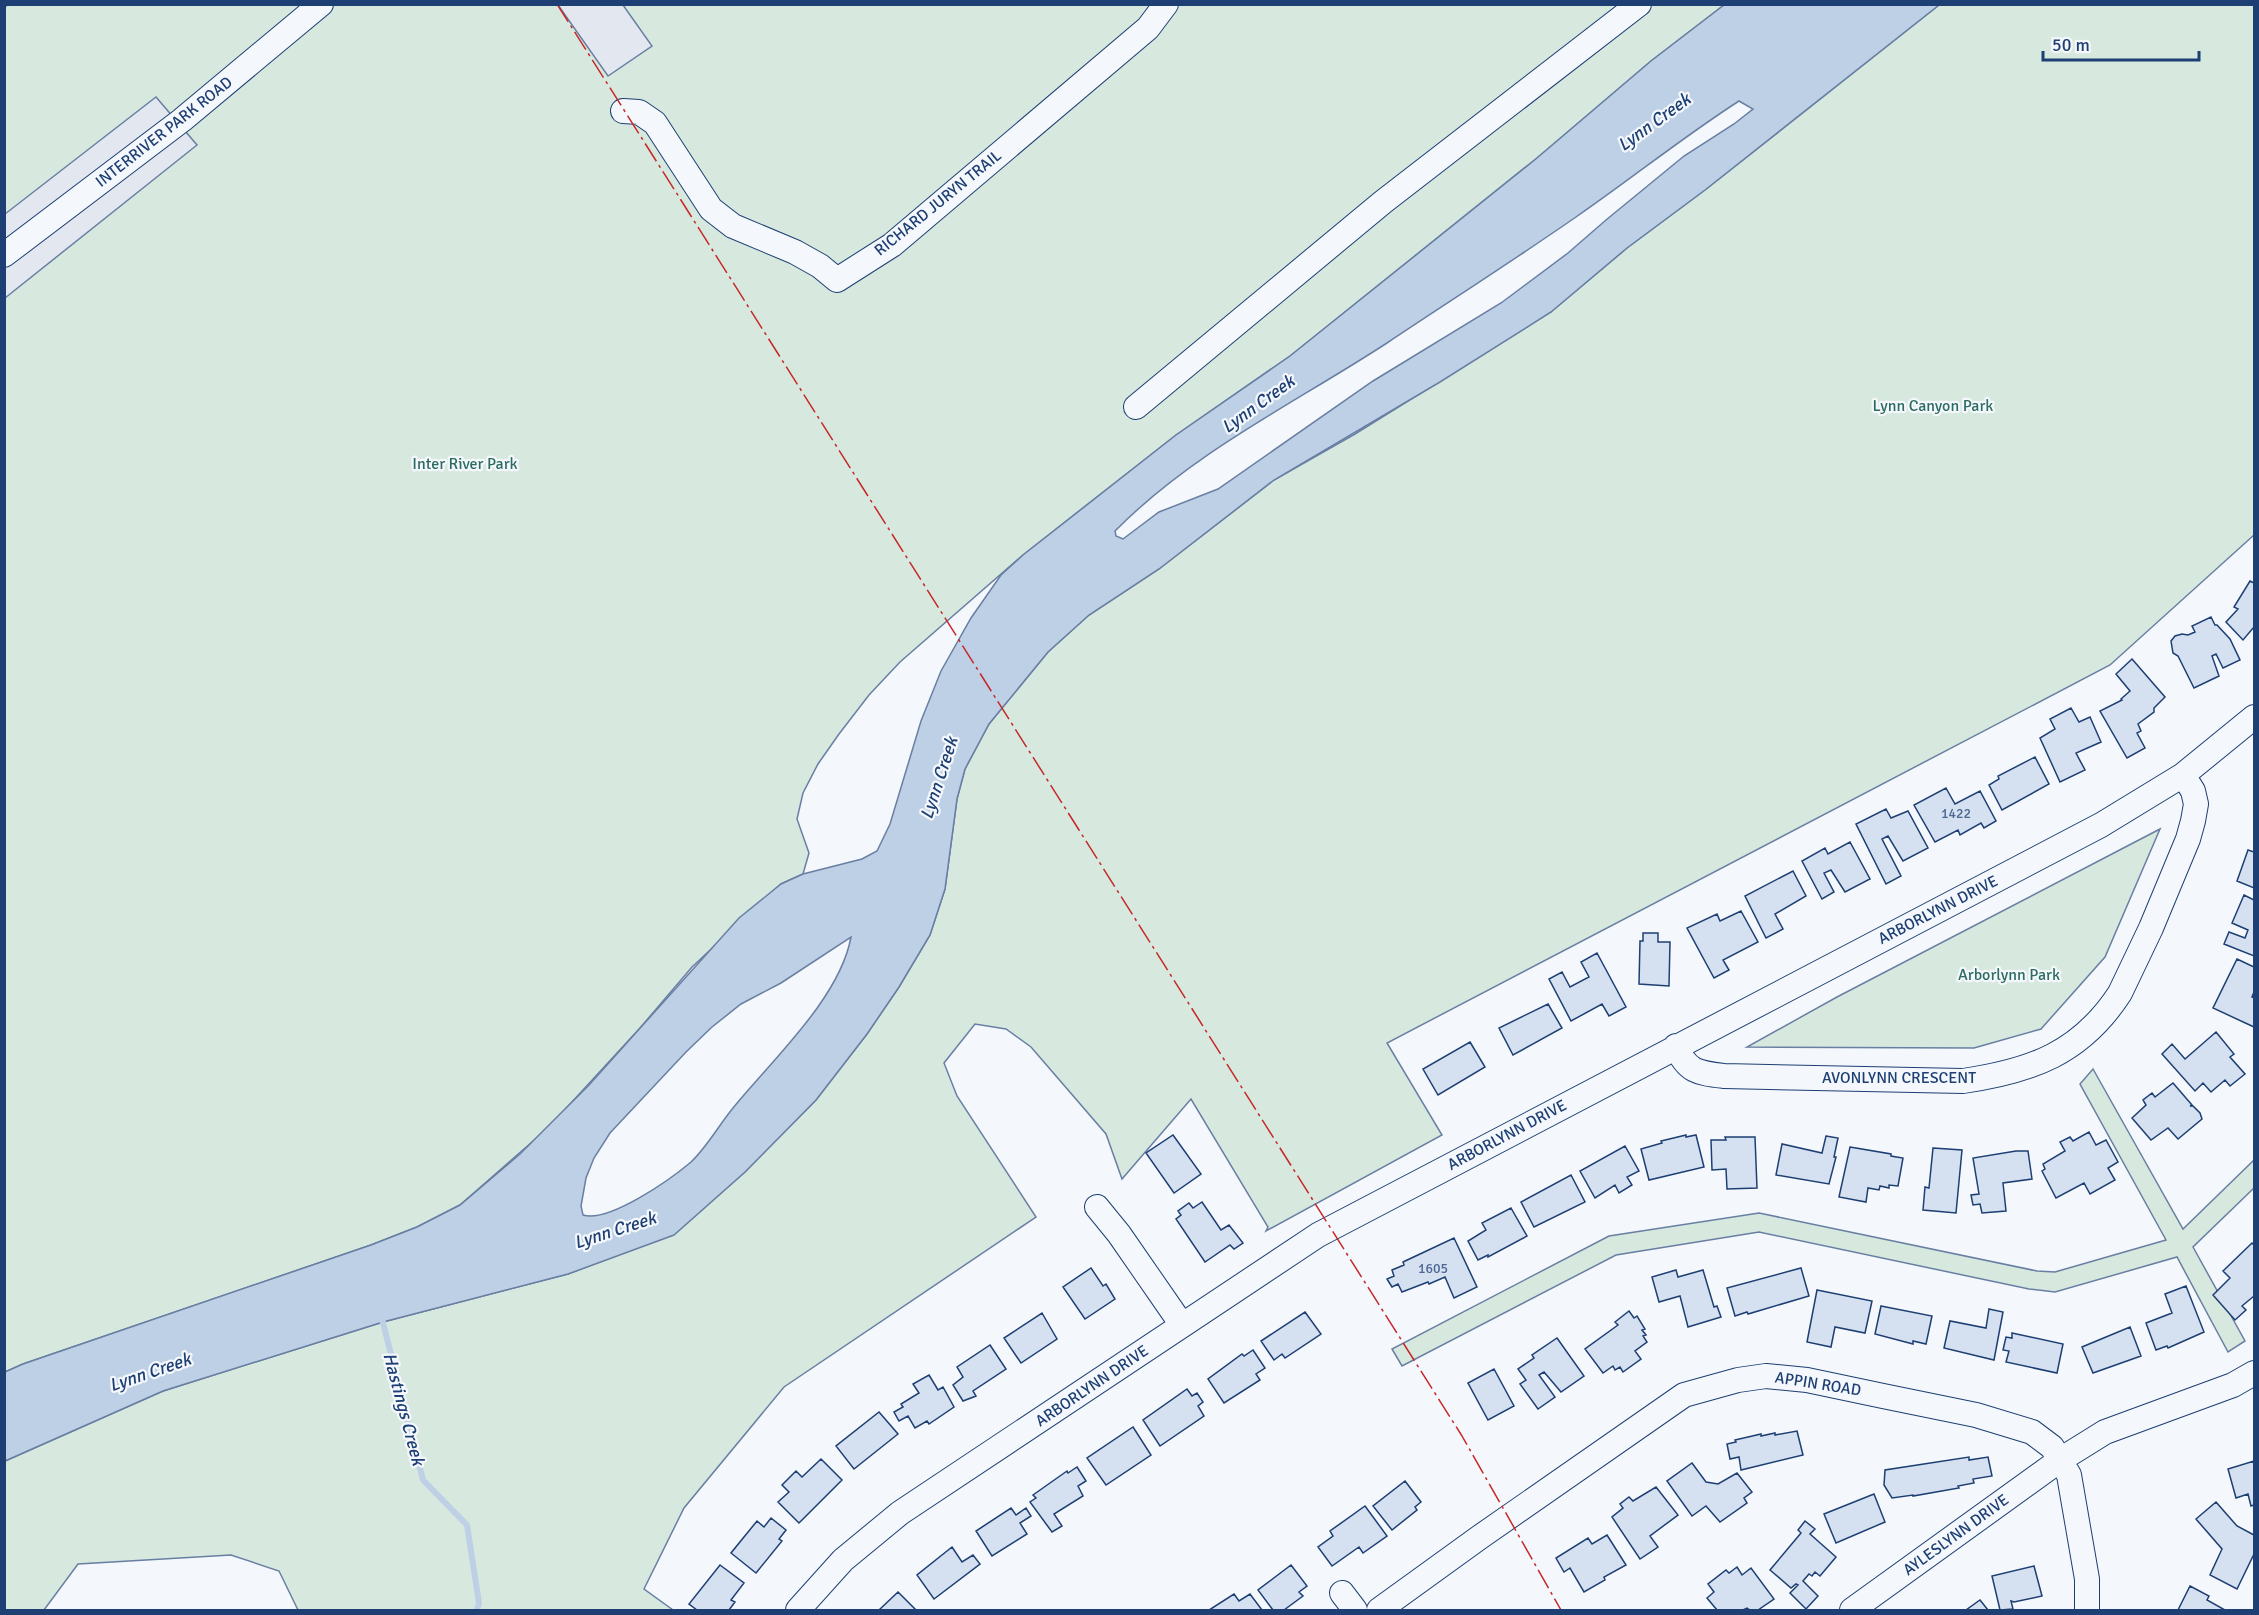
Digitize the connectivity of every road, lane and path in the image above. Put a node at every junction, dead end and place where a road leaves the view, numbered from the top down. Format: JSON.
{"nodes":[{"id":1,"x":321,"y":4,"type":"edge"},
{"id":2,"x":1166,"y":4,"type":"edge"},
{"id":3,"x":1639,"y":4,"type":"edge"},
{"id":4,"x":623,"y":111,"type":"dead end"},
{"id":5,"x":4,"y":255,"type":"edge"},
{"id":6,"x":1136,"y":407,"type":"dead end"},
{"id":7,"x":2254,"y":717,"type":"edge"},
{"id":8,"x":2182,"y":775,"type":"junction"},
{"id":9,"x":1676,"y":1046,"type":"junction"},
{"id":10,"x":1097,"y":1207,"type":"dead end"},
{"id":11,"x":1182,"y":1325,"type":"junction"},
{"id":12,"x":2254,"y":1373,"type":"edge"},
{"id":13,"x":2060,"y":1460,"type":"junction"},
{"id":14,"x":798,"y":1611,"type":"edge"},
{"id":15,"x":1379,"y":1611,"type":"edge"},
{"id":16,"x":1852,"y":1611,"type":"edge"},
{"id":17,"x":2086,"y":1611,"type":"edge"}],
"edges":[{"from":1,"to":5,"type":"street","name":"INTERRIVER PARK ROAD"},
{"from":2,"to":4,"type":"street","name":"RICHARD JURYN TRAIL"},
{"from":3,"to":6,"type":"street"},
{"from":7,"to":8,"type":"street","name":"ARBORLYNN DRIVE"},
{"from":8,"to":9,"type":"street","name":"ARBORLYNN DRIVE"},
{"from":8,"to":9,"type":"street","name":"AVONLYNN CRESCENT"},
{"from":9,"to":11,"type":"street","name":"ARBORLYNN DRIVE"},
{"from":10,"to":11,"type":"street"},
{"from":11,"to":14,"type":"street","name":"ARBORLYNN DRIVE"},
{"from":12,"to":13,"type":"street"},
{"from":13,"to":15,"type":"street","name":"APPIN ROAD"},
{"from":13,"to":16,"type":"street","name":"AYLESLYNN DRIVE"},
{"from":13,"to":17,"type":"street","name":"APPIN ROAD"}]}
